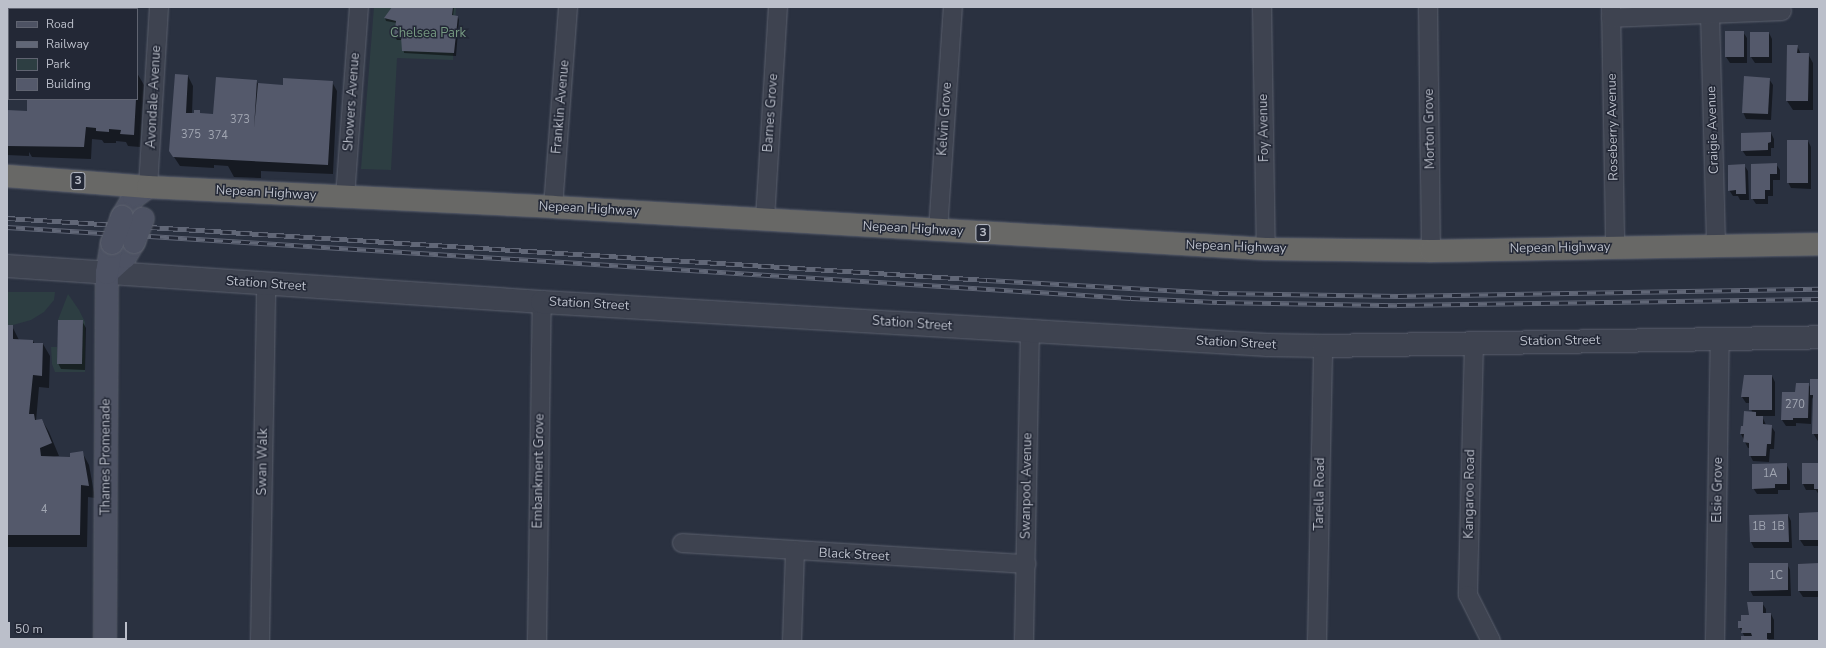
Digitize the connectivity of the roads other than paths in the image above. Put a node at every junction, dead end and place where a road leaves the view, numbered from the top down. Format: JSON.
{"nodes":[{"id":1,"x":159,"y":7,"type":"edge"},
{"id":2,"x":358,"y":7,"type":"edge"},
{"id":3,"x":568,"y":7,"type":"edge"},
{"id":4,"x":778,"y":7,"type":"edge"},
{"id":5,"x":953,"y":7,"type":"edge"},
{"id":6,"x":1262,"y":7,"type":"edge"},
{"id":7,"x":1428,"y":7,"type":"edge"},
{"id":8,"x":1782,"y":11,"type":"dead end"},
{"id":9,"x":1611,"y":12,"type":"edge"},
{"id":10,"x":1710,"y":14,"type":"junction"},
{"id":11,"x":7,"y":176,"type":"edge"},
{"id":12,"x":148,"y":187,"type":"junction"},
{"id":13,"x":345,"y":197,"type":"junction"},
{"id":14,"x":554,"y":207,"type":"junction"},
{"id":15,"x":132,"y":218,"type":"junction"},
{"id":16,"x":764,"y":219,"type":"junction"},
{"id":17,"x":938,"y":231,"type":"junction"},
{"id":18,"x":1819,"y":244,"type":"edge"},
{"id":19,"x":1716,"y":246,"type":"junction"},
{"id":20,"x":1615,"y":247,"type":"junction"},
{"id":21,"x":1266,"y":249,"type":"junction"},
{"id":22,"x":1431,"y":251,"type":"junction"},
{"id":23,"x":7,"y":266,"type":"edge"},
{"id":24,"x":107,"y":273,"type":"junction"},
{"id":25,"x":266,"y":284,"type":"junction"},
{"id":26,"x":542,"y":302,"type":"junction"},
{"id":27,"x":1030,"y":331,"type":"junction"},
{"id":28,"x":1819,"y":337,"type":"edge"},
{"id":29,"x":1720,"y":339,"type":"junction"},
{"id":30,"x":1474,"y":342,"type":"junction"},
{"id":31,"x":1323,"y":346,"type":"junction"},
{"id":32,"x":682,"y":543,"type":"dead end"},
{"id":33,"x":795,"y":551,"type":"junction"},
{"id":34,"x":1026,"y":564,"type":"junction"},
{"id":35,"x":105,"y":641,"type":"edge"},
{"id":36,"x":260,"y":641,"type":"edge"},
{"id":37,"x":537,"y":641,"type":"edge"},
{"id":38,"x":792,"y":641,"type":"edge"},
{"id":39,"x":1024,"y":641,"type":"edge"},
{"id":40,"x":1317,"y":641,"type":"edge"},
{"id":41,"x":1491,"y":641,"type":"edge"},
{"id":42,"x":1716,"y":641,"type":"edge"}],
"edges":[{"from":1,"to":12,"type":"street","name":"Avondale Avenue"},
{"from":2,"to":13,"type":"street","name":"Showers Avenue"},
{"from":3,"to":14,"type":"street","name":"Franklin Avenue"},
{"from":4,"to":16,"type":"street","name":"Barnes Grove"},
{"from":5,"to":17,"type":"street","name":"Kelvin Grove"},
{"from":6,"to":21,"type":"street","name":"Foy Avenue"},
{"from":7,"to":22,"type":"street","name":"Morton Grove"},
{"from":8,"to":10,"type":"street"},
{"from":9,"to":10,"type":"street"},
{"from":9,"to":20,"type":"street","name":"Roseberry Avenue"},
{"from":10,"to":19,"type":"street","name":"Craigie Avenue"},
{"from":11,"to":12,"type":"highway","name":"Nepean Highway","number":"3"},
{"from":12,"to":13,"type":"highway","name":"Nepean Highway","number":"3"},
{"from":12,"to":15,"type":"main road","name":"Thames Promenade"},
{"from":13,"to":14,"type":"highway","name":"Nepean Highway","number":"3"},
{"from":14,"to":16,"type":"highway","name":"Nepean Highway","number":"3"},
{"from":15,"to":24,"type":"main road","name":"Thames Promenade","bridge":true},
{"from":15,"to":24,"type":"main road","name":"Thames Promenade","bridge":true},
{"from":16,"to":17,"type":"highway","name":"Nepean Highway","number":"3"},
{"from":17,"to":21,"type":"highway","name":"Nepean Highway","number":"3"},
{"from":18,"to":19,"type":"highway","name":"Nepean Highway","number":"3"},
{"from":19,"to":20,"type":"highway","name":"Nepean Highway","number":"3"},
{"from":20,"to":22,"type":"highway","name":"Nepean Highway","number":"3"},
{"from":21,"to":22,"type":"highway","name":"Nepean Highway","number":"3"},
{"from":23,"to":24,"type":"street","name":"Station Street"},
{"from":24,"to":25,"type":"street","name":"Station Street"},
{"from":24,"to":35,"type":"main road","name":"Thames Promenade"},
{"from":25,"to":26,"type":"street","name":"Station Street"},
{"from":25,"to":36,"type":"street","name":"Swan Walk"},
{"from":26,"to":27,"type":"street","name":"Station Street"},
{"from":26,"to":37,"type":"street","name":"Embankment Grove"},
{"from":27,"to":31,"type":"street","name":"Station Street"},
{"from":27,"to":34,"type":"street","name":"Swanpool Avenue"},
{"from":28,"to":29,"type":"street","name":"Station Street"},
{"from":29,"to":30,"type":"street","name":"Station Street"},
{"from":29,"to":42,"type":"street","name":"Elsie Grove"},
{"from":30,"to":31,"type":"street","name":"Station Street"},
{"from":30,"to":41,"type":"street","name":"Kangaroo Road"},
{"from":31,"to":40,"type":"street","name":"Tarella Road"},
{"from":32,"to":33,"type":"street","name":"Black Street"},
{"from":33,"to":34,"type":"street","name":"Black Street"},
{"from":33,"to":38,"type":"street"},
{"from":34,"to":39,"type":"street","name":"Swanpool Avenue"}]}
